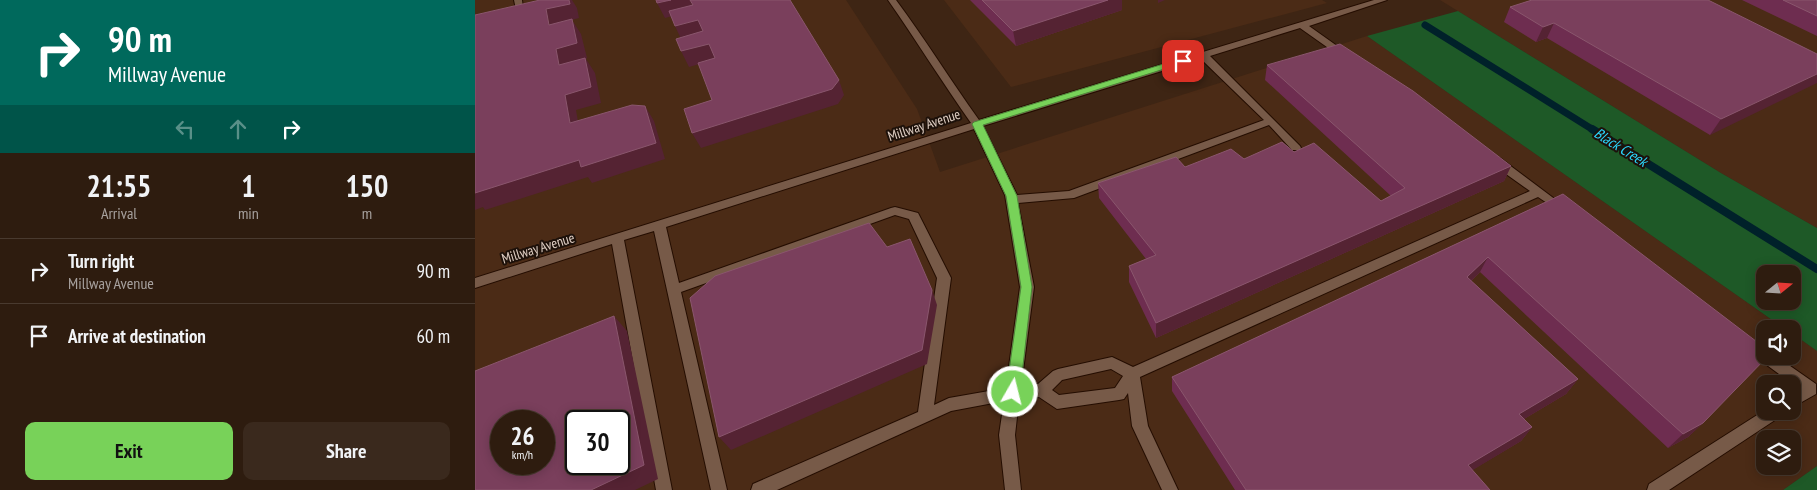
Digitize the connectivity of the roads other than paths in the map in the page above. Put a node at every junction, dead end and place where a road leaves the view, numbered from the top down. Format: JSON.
{"nodes":[{"id":1,"x":518,"y":0,"type":"edge"},
{"id":2,"x":892,"y":0,"type":"edge"},
{"id":3,"x":1383,"y":0,"type":"edge"},
{"id":4,"x":521,"y":14,"type":"edge"},
{"id":5,"x":1302,"y":24,"type":"junction"},
{"id":6,"x":1203,"y":55,"type":"junction"},
{"id":7,"x":1354,"y":62,"type":"edge"},
{"id":8,"x":1271,"y":121,"type":"junction"},
{"id":9,"x":977,"y":124,"type":"junction"},
{"id":10,"x":1296,"y":148,"type":"dead end"},
{"id":11,"x":1485,"y":153,"type":"edge"},
{"id":12,"x":1539,"y":192,"type":"junction"},
{"id":13,"x":1012,"y":199,"type":"junction"},
{"id":14,"x":1571,"y":216,"type":"edge"},
{"id":15,"x":659,"y":225,"type":"junction"},
{"id":16,"x":617,"y":238,"type":"junction"},
{"id":17,"x":475,"y":283,"type":"edge"},
{"id":18,"x":673,"y":290,"type":"junction"},
{"id":19,"x":1777,"y":365,"type":"edge"},
{"id":20,"x":1132,"y":374,"type":"junction"},
{"id":21,"x":1791,"y":375,"type":"edge"},
{"id":22,"x":1801,"y":382,"type":"edge"},
{"id":23,"x":1041,"y":390,"type":"junction"},
{"id":24,"x":1013,"y":392,"type":"junction"},
{"id":25,"x":1801,"y":396,"type":"edge"},
{"id":26,"x":925,"y":416,"type":"junction"},
{"id":27,"x":1762,"y":420,"type":"edge"},
{"id":28,"x":664,"y":490,"type":"edge"},
{"id":29,"x":719,"y":490,"type":"edge"},
{"id":30,"x":759,"y":490,"type":"edge"},
{"id":31,"x":1013,"y":490,"type":"edge"},
{"id":32,"x":1170,"y":490,"type":"edge"},
{"id":33,"x":1655,"y":490,"type":"edge"}],
"edges":[{"from":1,"to":4,"type":"street"},
{"from":2,"to":9,"type":"street"},
{"from":3,"to":5,"type":"street","name":"Millway Avenue"},
{"from":5,"to":6,"type":"street","name":"Millway Avenue"},
{"from":5,"to":7,"type":"street"},
{"from":6,"to":8,"type":"street"},
{"from":6,"to":9,"type":"street","name":"Millway Avenue"},
{"from":8,"to":10,"type":"street"},
{"from":8,"to":13,"type":"street"},
{"from":9,"to":13,"type":"street"},
{"from":9,"to":15,"type":"street","name":"Millway Avenue"},
{"from":11,"to":12,"type":"street"},
{"from":12,"to":14,"type":"street"},
{"from":12,"to":20,"type":"street"},
{"from":13,"to":24,"type":"street"},
{"from":15,"to":16,"type":"street","name":"Millway Avenue"},
{"from":15,"to":18,"type":"street"},
{"from":16,"to":17,"type":"street","name":"Millway Avenue"},
{"from":16,"to":28,"type":"street"},
{"from":18,"to":26,"type":"street"},
{"from":18,"to":29,"type":"street"},
{"from":19,"to":21,"type":"street"},
{"from":20,"to":23,"type":"street"},
{"from":20,"to":23,"type":"street"},
{"from":20,"to":32,"type":"street"},
{"from":22,"to":25,"type":"street"},
{"from":23,"to":24,"type":"street"},
{"from":24,"to":26,"type":"street"},
{"from":24,"to":31,"type":"street"},
{"from":26,"to":30,"type":"street"},
{"from":27,"to":33,"type":"street"}]}
